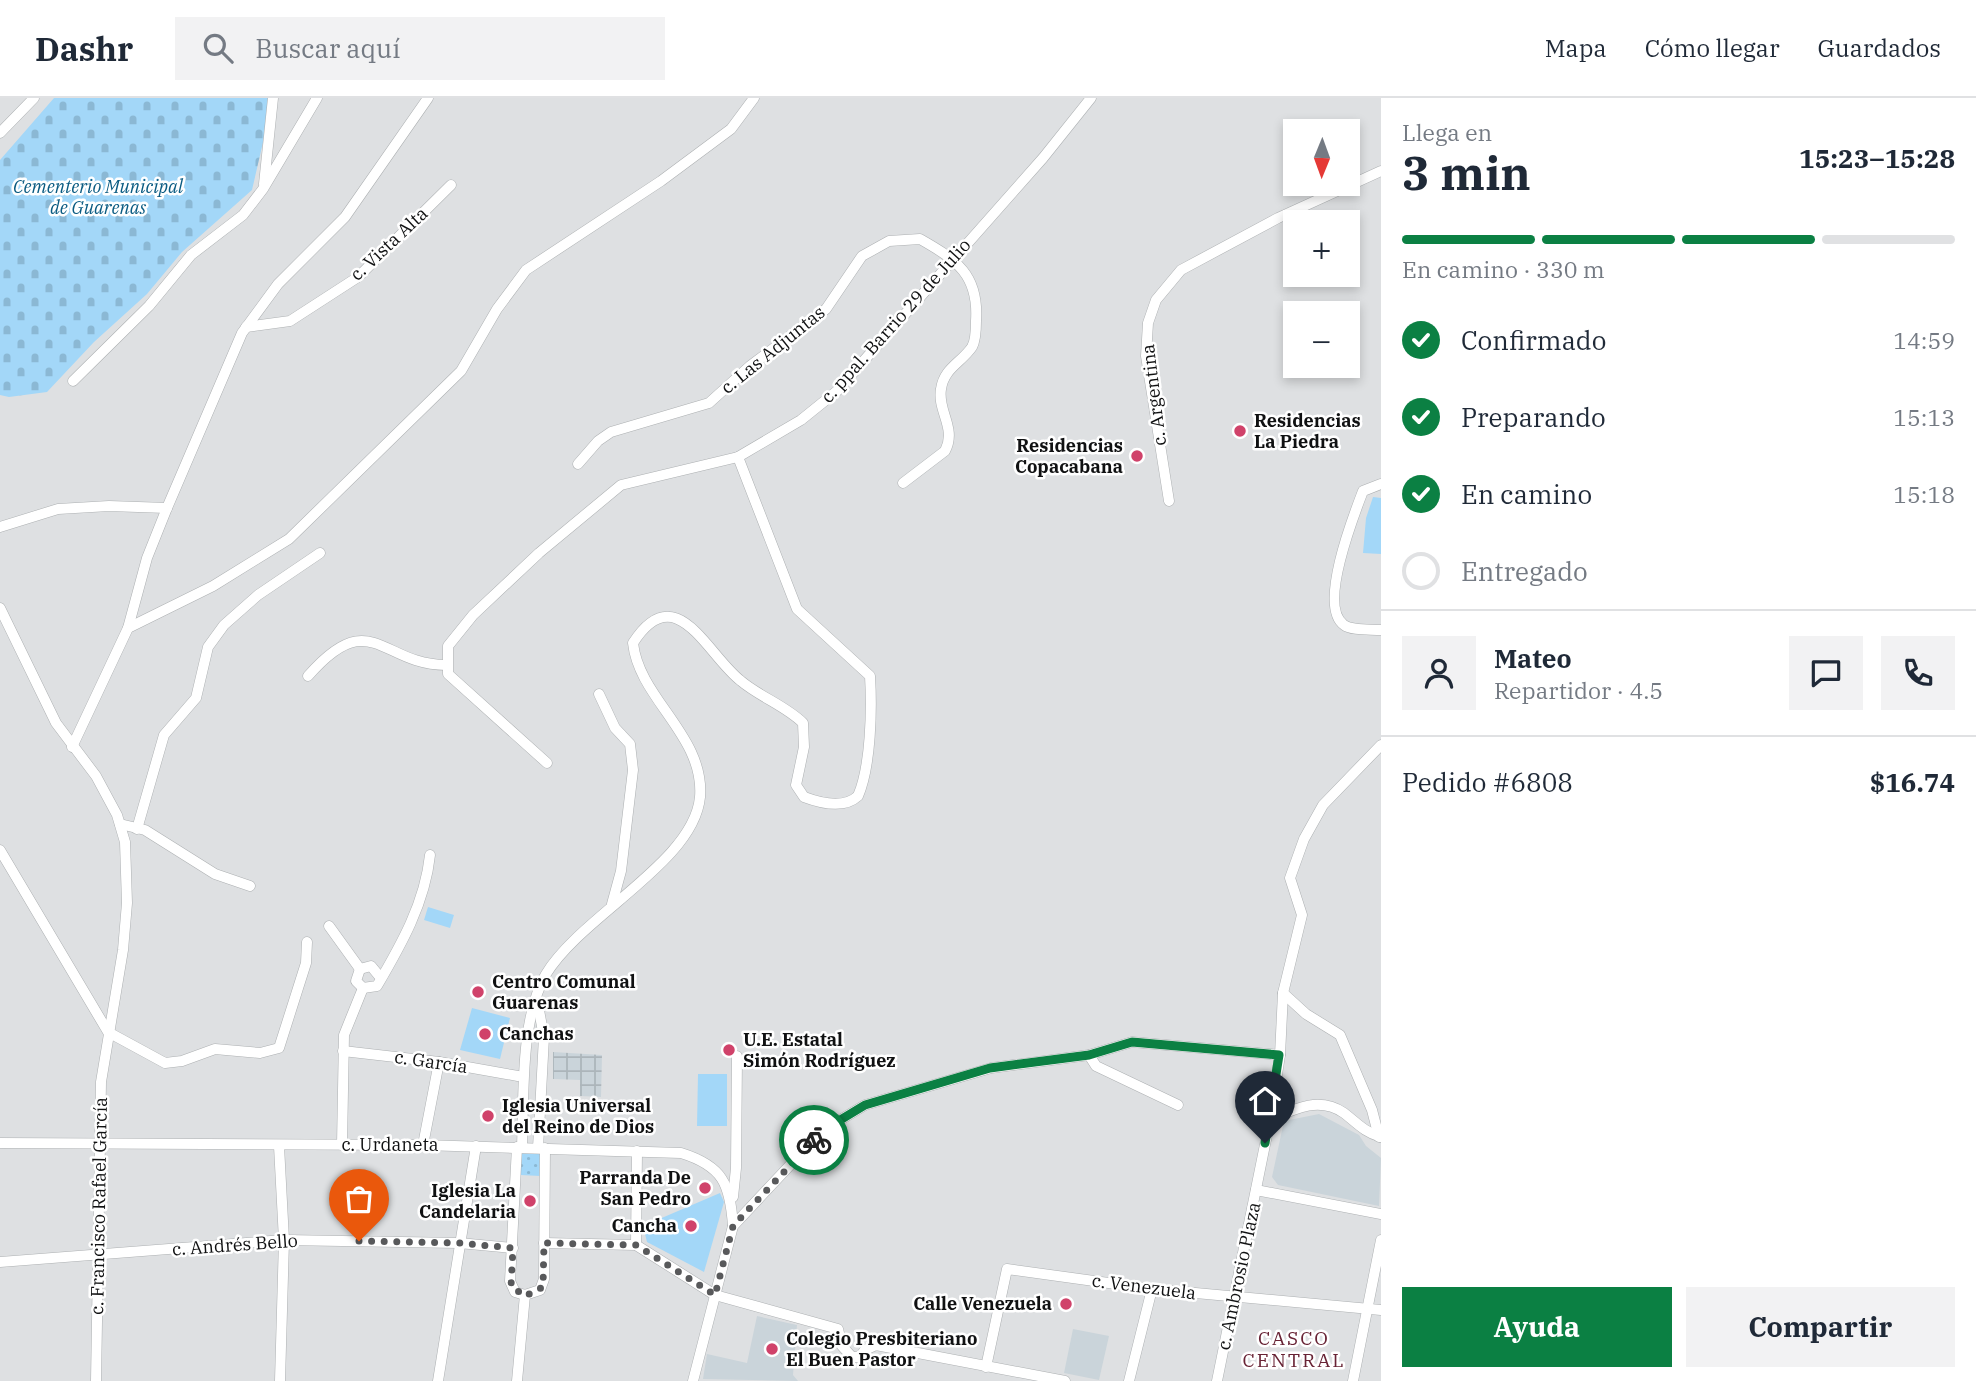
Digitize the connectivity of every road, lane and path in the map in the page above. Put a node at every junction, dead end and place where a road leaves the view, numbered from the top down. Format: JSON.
{"nodes":[{"id":1,"x":34,"y":98,"type":"edge"},
{"id":2,"x":273,"y":98,"type":"edge"},
{"id":3,"x":317,"y":98,"type":"edge"},
{"id":4,"x":428,"y":98,"type":"edge"},
{"id":5,"x":754,"y":98,"type":"edge"},
{"id":6,"x":1088,"y":99,"type":"edge"},
{"id":7,"x":0,"y":133,"type":"edge"},
{"id":8,"x":1381,"y":171,"type":"edge"},
{"id":9,"x":451,"y":185,"type":"dead end"},
{"id":10,"x":263,"y":189,"type":"junction"},
{"id":11,"x":952,"y":259,"type":"junction"},
{"id":12,"x":246,"y":327,"type":"junction"},
{"id":13,"x":73,"y":381,"type":"dead end"},
{"id":14,"x":738,"y":457,"type":"junction"},
{"id":15,"x":578,"y":464,"type":"dead end"},
{"id":16,"x":902,"y":483,"type":"dead end"},
{"id":17,"x":1381,"y":484,"type":"edge"},
{"id":18,"x":1170,"y":501,"type":"dead end"},
{"id":19,"x":167,"y":508,"type":"junction"},
{"id":20,"x":0,"y":527,"type":"edge"},
{"id":21,"x":320,"y":554,"type":"dead end"},
{"id":22,"x":0,"y":608,"type":"edge"},
{"id":23,"x":128,"y":628,"type":"junction"},
{"id":24,"x":1381,"y":631,"type":"edge"},
{"id":25,"x":446,"y":665,"type":"junction"},
{"id":26,"x":309,"y":676,"type":"dead end"},
{"id":27,"x":599,"y":694,"type":"dead end"},
{"id":28,"x":1381,"y":745,"type":"edge"},
{"id":29,"x":72,"y":747,"type":"junction"},
{"id":30,"x":547,"y":764,"type":"dead end"},
{"id":31,"x":120,"y":824,"type":"junction"},
{"id":32,"x":137,"y":829,"type":"junction"},
{"id":33,"x":0,"y":850,"type":"edge"},
{"id":34,"x":430,"y":855,"type":"dead end"},
{"id":35,"x":250,"y":887,"type":"dead end"},
{"id":36,"x":612,"y":904,"type":"junction"},
{"id":37,"x":328,"y":926,"type":"dead end"},
{"id":38,"x":307,"y":942,"type":"dead end"},
{"id":39,"x":360,"y":968,"type":"junction"},
{"id":40,"x":380,"y":976,"type":"junction"},
{"id":41,"x":363,"y":988,"type":"junction"},
{"id":42,"x":1283,"y":993,"type":"junction"},
{"id":43,"x":537,"y":998,"type":"junction"},
{"id":44,"x":108,"y":1032,"type":"junction"},
{"id":45,"x":343,"y":1051,"type":"junction"},
{"id":46,"x":1089,"y":1055,"type":"junction"},
{"id":47,"x":1279,"y":1055,"type":"junction"},
{"id":48,"x":737,"y":1056,"type":"dead end"},
{"id":49,"x":439,"y":1062,"type":"junction"},
{"id":50,"x":518,"y":1076,"type":"dead end"},
{"id":51,"x":1178,"y":1105,"type":"dead end"},
{"id":52,"x":1270,"y":1120,"type":"junction"},
{"id":53,"x":1380,"y":1137,"type":"edge"},
{"id":54,"x":0,"y":1143,"type":"edge"},
{"id":55,"x":98,"y":1145,"type":"junction"},
{"id":56,"x":342,"y":1145,"type":"junction"},
{"id":57,"x":423,"y":1145,"type":"junction"},
{"id":58,"x":279,"y":1146,"type":"junction"},
{"id":59,"x":476,"y":1146,"type":"junction"},
{"id":60,"x":519,"y":1147,"type":"junction"},
{"id":61,"x":542,"y":1148,"type":"junction"},
{"id":62,"x":637,"y":1151,"type":"junction"},
{"id":63,"x":1256,"y":1190,"type":"junction"},
{"id":64,"x":732,"y":1204,"type":"junction"},
{"id":65,"x":1381,"y":1214,"type":"edge"},
{"id":66,"x":733,"y":1226,"type":"junction"},
{"id":67,"x":284,"y":1240,"type":"junction"},
{"id":68,"x":1381,"y":1240,"type":"edge"},
{"id":69,"x":459,"y":1243,"type":"junction"},
{"id":70,"x":544,"y":1243,"type":"junction"},
{"id":71,"x":636,"y":1245,"type":"junction"},
{"id":72,"x":513,"y":1248,"type":"junction"},
{"id":73,"x":99,"y":1254,"type":"junction"},
{"id":74,"x":0,"y":1262,"type":"edge"},
{"id":75,"x":1152,"y":1289,"type":"junction"},
{"id":76,"x":715,"y":1295,"type":"junction"},
{"id":77,"x":525,"y":1296,"type":"junction"},
{"id":78,"x":1234,"y":1298,"type":"junction"},
{"id":79,"x":1367,"y":1310,"type":"junction"},
{"id":80,"x":1381,"y":1310,"type":"edge"},
{"id":81,"x":986,"y":1367,"type":"junction"},
{"id":82,"x":96,"y":1381,"type":"edge"},
{"id":83,"x":280,"y":1381,"type":"edge"},
{"id":84,"x":438,"y":1381,"type":"edge"},
{"id":85,"x":517,"y":1381,"type":"edge"},
{"id":86,"x":693,"y":1381,"type":"edge"},
{"id":87,"x":1065,"y":1381,"type":"edge"},
{"id":88,"x":1129,"y":1381,"type":"edge"},
{"id":89,"x":1217,"y":1381,"type":"edge"},
{"id":90,"x":1353,"y":1381,"type":"edge"}],
"edges":[{"from":1,"to":7,"type":"street"},
{"from":2,"to":10,"type":"street"},
{"from":3,"to":10,"type":"street"},
{"from":4,"to":12,"type":"street"},
{"from":5,"to":23,"type":"street"},
{"from":6,"to":11,"type":"street","name":"c. ppal. Barrio 29 de Julio"},
{"from":8,"to":18,"type":"street","name":"c. Argentina"},
{"from":9,"to":12,"type":"street","name":"c. Vista Alta"},
{"from":10,"to":13,"type":"street"},
{"from":11,"to":14,"type":"street","name":"c. ppal. Barrio 29 de Julio"},
{"from":11,"to":15,"type":"street","name":"c. Las Adjuntas"},
{"from":11,"to":16,"type":"street","name":"c. Las Adjuntas"},
{"from":12,"to":19,"type":"street"},
{"from":14,"to":25,"type":"street","name":"c. ppal. Barrio 29 de Julio"},
{"from":14,"to":36,"type":"street"},
{"from":17,"to":24,"type":"street"},
{"from":19,"to":20,"type":"street"},
{"from":19,"to":23,"type":"street"},
{"from":21,"to":32,"type":"street"},
{"from":22,"to":29,"type":"street","name":"c. Francisco Rafael García"},
{"from":23,"to":29,"type":"street"},
{"from":25,"to":26,"type":"street"},
{"from":25,"to":30,"type":"street"},
{"from":27,"to":36,"type":"street"},
{"from":28,"to":42,"type":"street","name":"c. Ambrosio Plaza"},
{"from":29,"to":31,"type":"street","name":"c. Francisco Rafael García"},
{"from":31,"to":32,"type":"street"},
{"from":31,"to":44,"type":"street","name":"c. Francisco Rafael García"},
{"from":32,"to":35,"type":"street"},
{"from":33,"to":44,"type":"street"},
{"from":34,"to":40,"type":"street"},
{"from":36,"to":43,"type":"street"},
{"from":37,"to":39,"type":"street"},
{"from":38,"to":44,"type":"street"},
{"from":39,"to":40,"type":"street"},
{"from":39,"to":41,"type":"street"},
{"from":40,"to":41,"type":"street"},
{"from":41,"to":45,"type":"street"},
{"from":42,"to":47,"type":"street","name":"c. Ambrosio Plaza"},
{"from":42,"to":53,"type":"street"},
{"from":43,"to":60,"type":"street"},
{"from":43,"to":61,"type":"street"},
{"from":44,"to":55,"type":"street","name":"c. Francisco Rafael García"},
{"from":45,"to":49,"type":"street","name":"c. García"},
{"from":45,"to":56,"type":"street"},
{"from":46,"to":47,"type":"street"},
{"from":46,"to":51,"type":"street"},
{"from":46,"to":66,"type":"street"},
{"from":47,"to":52,"type":"street","name":"c. Ambrosio Plaza"},
{"from":48,"to":64,"type":"street"},
{"from":49,"to":50,"type":"street","name":"c. García"},
{"from":49,"to":57,"type":"street"},
{"from":52,"to":53,"type":"street"},
{"from":52,"to":63,"type":"street","name":"c. Ambrosio Plaza"},
{"from":54,"to":55,"type":"street","name":"c. Urdaneta"},
{"from":55,"to":58,"type":"street","name":"c. Urdaneta"},
{"from":55,"to":73,"type":"street","name":"c. Francisco Rafael García"},
{"from":56,"to":57,"type":"street","name":"c. Urdaneta"},
{"from":56,"to":58,"type":"street","name":"c. Urdaneta"},
{"from":57,"to":59,"type":"street","name":"c. Urdaneta"},
{"from":58,"to":67,"type":"street"},
{"from":59,"to":60,"type":"street","name":"c. Urdaneta"},
{"from":59,"to":69,"type":"street"},
{"from":60,"to":61,"type":"street","name":"c. Urdaneta"},
{"from":60,"to":72,"type":"street"},
{"from":61,"to":62,"type":"street","name":"c. Urdaneta"},
{"from":61,"to":70,"type":"street"},
{"from":62,"to":64,"type":"street","name":"c. Urdaneta"},
{"from":62,"to":71,"type":"street"},
{"from":63,"to":65,"type":"street"},
{"from":63,"to":78,"type":"street","name":"c. Ambrosio Plaza"},
{"from":64,"to":66,"type":"street","name":"c. Urdaneta"},
{"from":66,"to":76,"type":"street"},
{"from":67,"to":69,"type":"street","name":"c. Andrés Bello"},
{"from":67,"to":73,"type":"street","name":"c. Andrés Bello"},
{"from":67,"to":83,"type":"street"},
{"from":68,"to":79,"type":"street"},
{"from":69,"to":72,"type":"street","name":"c. Andrés Bello"},
{"from":69,"to":84,"type":"street"},
{"from":70,"to":71,"type":"street"},
{"from":70,"to":77,"type":"street"},
{"from":71,"to":76,"type":"street"},
{"from":72,"to":77,"type":"street"},
{"from":73,"to":74,"type":"street","name":"c. Andrés Bello"},
{"from":73,"to":82,"type":"street","name":"c. Francisco Rafael García"},
{"from":75,"to":78,"type":"street","name":"c. Venezuela"},
{"from":75,"to":81,"type":"street","name":"c. Venezuela"},
{"from":75,"to":88,"type":"street"},
{"from":76,"to":81,"type":"street"},
{"from":76,"to":86,"type":"street"},
{"from":77,"to":85,"type":"street"},
{"from":78,"to":79,"type":"street","name":"c. Venezuela"},
{"from":78,"to":89,"type":"street","name":"c. Ambrosio Plaza"},
{"from":79,"to":80,"type":"street","name":"c. Venezuela"},
{"from":79,"to":90,"type":"street"},
{"from":81,"to":87,"type":"street"}]}
